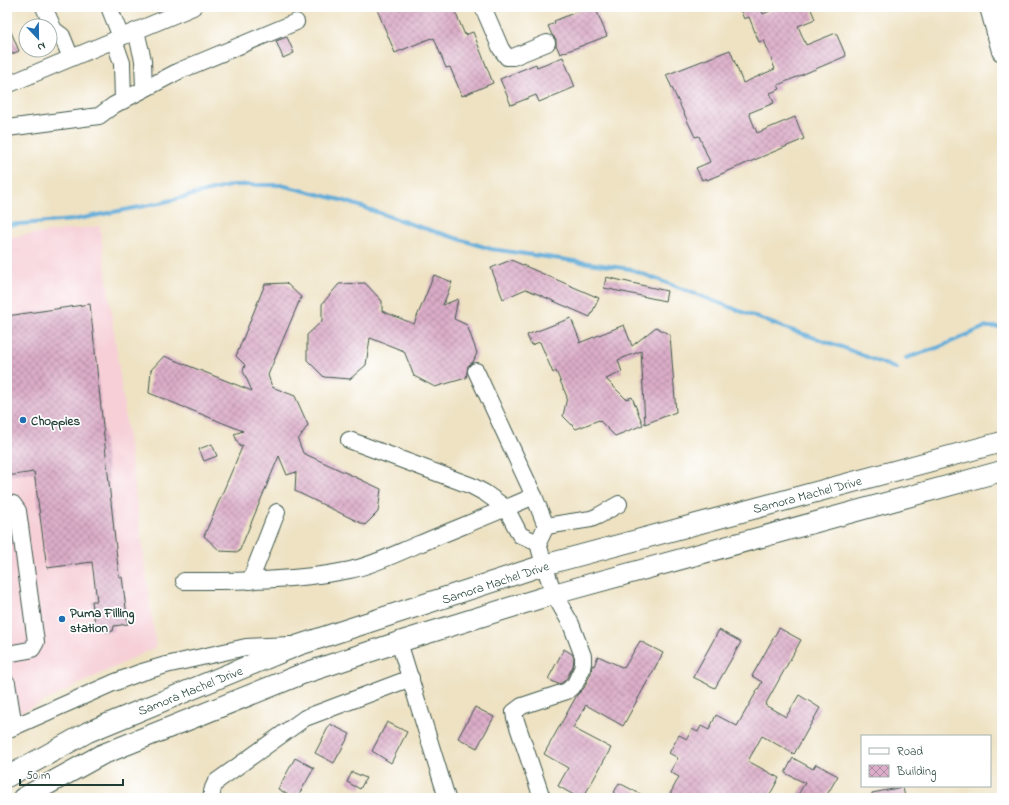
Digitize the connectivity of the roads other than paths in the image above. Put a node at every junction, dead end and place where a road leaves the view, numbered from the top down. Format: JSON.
{"nodes":[{"id":1,"x":44,"y":7,"type":"edge"},
{"id":2,"x":109,"y":7,"type":"edge"},
{"id":3,"x":193,"y":7,"type":"edge"},
{"id":4,"x":483,"y":7,"type":"edge"},
{"id":5,"x":990,"y":7,"type":"edge"},
{"id":6,"x":296,"y":22,"type":"dead end"},
{"id":7,"x":124,"y":36,"type":"junction"},
{"id":8,"x":547,"y":43,"type":"dead end"},
{"id":9,"x":1002,"y":51,"type":"edge"},
{"id":10,"x":71,"y":58,"type":"junction"},
{"id":11,"x":7,"y":85,"type":"edge"},
{"id":12,"x":144,"y":89,"type":"junction"},
{"id":13,"x":123,"y":101,"type":"junction"},
{"id":14,"x":7,"y":128,"type":"edge"},
{"id":15,"x":476,"y":371,"type":"dead end"},
{"id":16,"x":349,"y":440,"type":"dead end"},
{"id":17,"x":1002,"y":442,"type":"edge"},
{"id":18,"x":1002,"y":471,"type":"edge"},
{"id":19,"x":534,"y":496,"type":"junction"},
{"id":20,"x":7,"y":503,"type":"edge"},
{"id":21,"x":619,"y":504,"type":"dead end"},
{"id":22,"x":506,"y":508,"type":"junction"},
{"id":23,"x":277,"y":512,"type":"dead end"},
{"id":24,"x":546,"y":526,"type":"junction"},
{"id":25,"x":538,"y":543,"type":"junction"},
{"id":26,"x":544,"y":565,"type":"junction"},
{"id":27,"x":184,"y":581,"type":"dead end"},
{"id":28,"x":250,"y":581,"type":"junction"},
{"id":29,"x":554,"y":594,"type":"junction"},
{"id":30,"x":399,"y":642,"type":"junction"},
{"id":31,"x":299,"y":645,"type":"junction"},
{"id":32,"x":7,"y":654,"type":"edge"},
{"id":33,"x":411,"y":678,"type":"junction"},
{"id":34,"x":7,"y":683,"type":"edge"},
{"id":35,"x":10,"y":729,"type":"edge"},
{"id":36,"x":7,"y":777,"type":"edge"},
{"id":37,"x":23,"y":798,"type":"edge"},
{"id":38,"x":212,"y":798,"type":"edge"},
{"id":39,"x":447,"y":798,"type":"edge"},
{"id":40,"x":542,"y":798,"type":"edge"}],
"edges":[{"from":1,"to":10,"type":"street"},
{"from":2,"to":7,"type":"street"},
{"from":3,"to":7,"type":"street"},
{"from":4,"to":8,"type":"street"},
{"from":5,"to":9,"type":"main road"},
{"from":6,"to":12,"type":"street"},
{"from":7,"to":10,"type":"street"},
{"from":7,"to":12,"type":"street"},
{"from":7,"to":13,"type":"street"},
{"from":10,"to":11,"type":"street"},
{"from":12,"to":13,"type":"street"},
{"from":13,"to":14,"type":"street"},
{"from":15,"to":19,"type":"street"},
{"from":16,"to":22,"type":"street"},
{"from":17,"to":26,"type":"main road","name":"Samora Machel Drive"},
{"from":18,"to":29,"type":"main road","name":"Samora Machel Drive"},
{"from":19,"to":22,"type":"street"},
{"from":19,"to":24,"type":"street"},
{"from":20,"to":32,"type":"street"},
{"from":21,"to":24,"type":"street"},
{"from":22,"to":25,"type":"street"},
{"from":22,"to":28,"type":"street"},
{"from":23,"to":28,"type":"street"},
{"from":24,"to":25,"type":"street"},
{"from":25,"to":26,"type":"street"},
{"from":26,"to":29,"type":"street"},
{"from":26,"to":31,"type":"main road","name":"Samora Machel Drive"},
{"from":27,"to":28,"type":"street"},
{"from":29,"to":30,"type":"main road","name":"Samora Machel Drive"},
{"from":29,"to":40,"type":"street"},
{"from":30,"to":33,"type":"street"},
{"from":30,"to":37,"type":"main road","name":"Samora Machel Drive"},
{"from":31,"to":35,"type":"street"},
{"from":31,"to":36,"type":"main road","name":"Samora Machel Drive"},
{"from":33,"to":38,"type":"street"},
{"from":33,"to":39,"type":"street"},
{"from":34,"to":35,"type":"street"}]}
